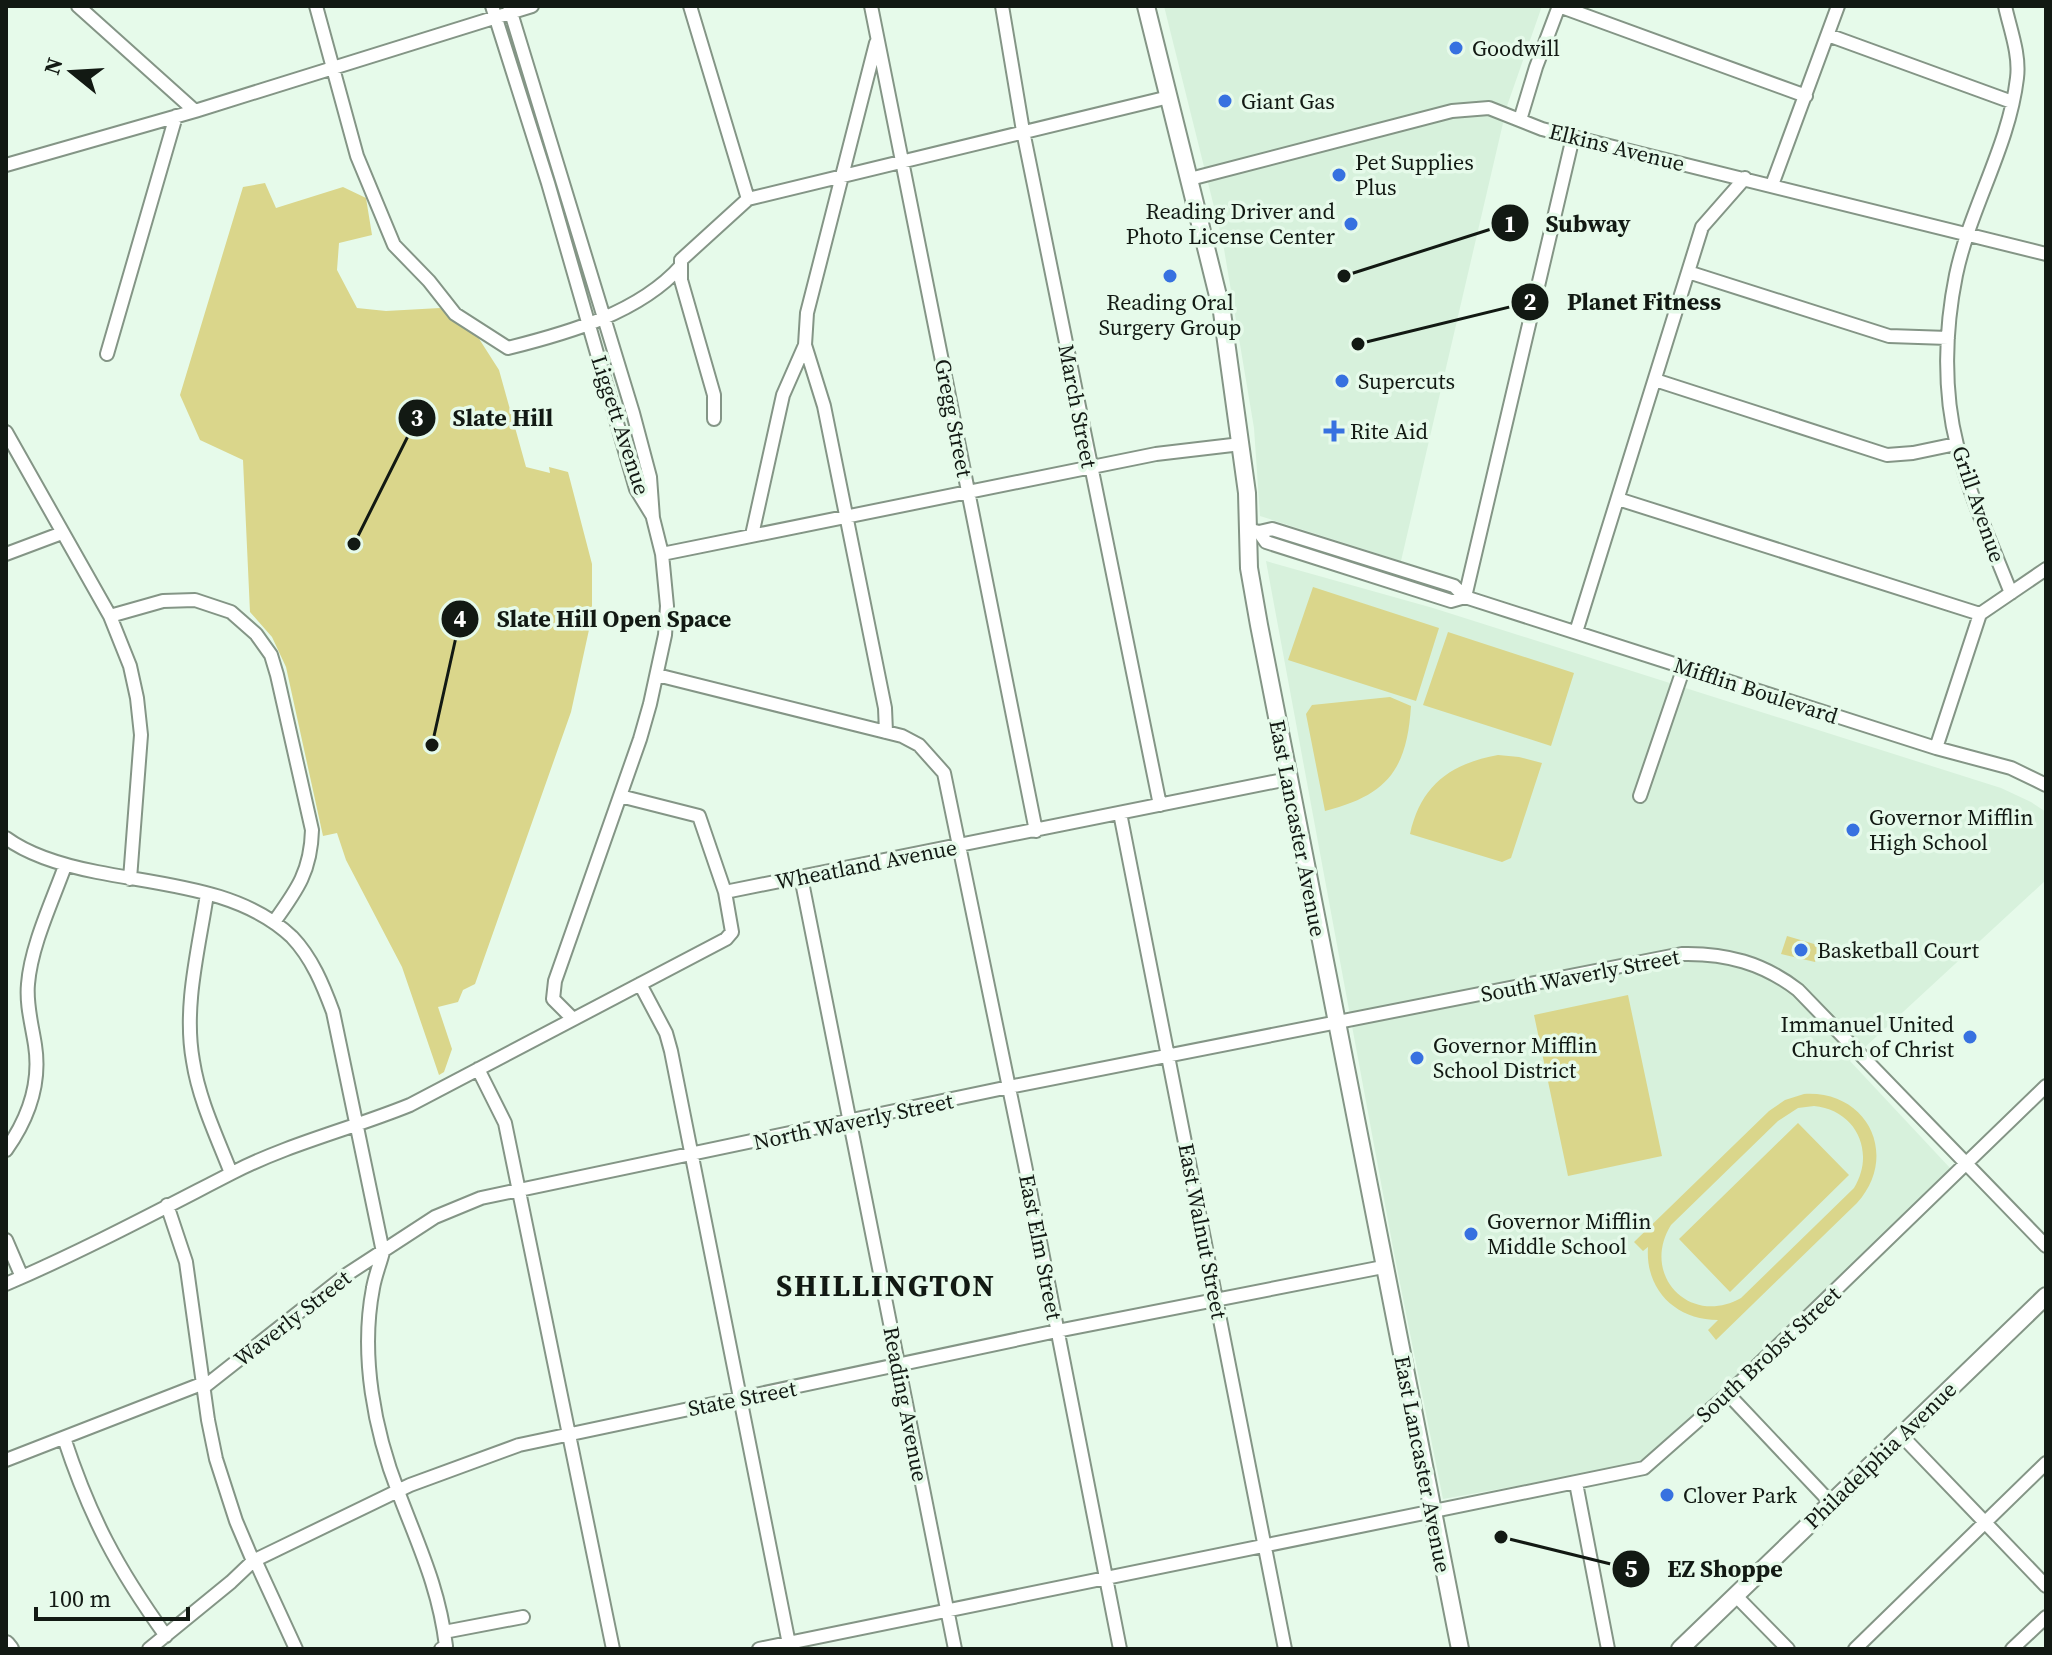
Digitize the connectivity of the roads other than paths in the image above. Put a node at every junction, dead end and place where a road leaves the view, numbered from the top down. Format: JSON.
{"nodes":[{"id":1,"x":78,"y":6,"type":"edge"},
{"id":2,"x":316,"y":6,"type":"edge"},
{"id":3,"x":532,"y":6,"type":"edge"},
{"id":4,"x":690,"y":6,"type":"edge"},
{"id":5,"x":871,"y":6,"type":"edge"},
{"id":6,"x":1002,"y":6,"type":"edge"},
{"id":7,"x":1146,"y":6,"type":"edge"},
{"id":8,"x":1559,"y":6,"type":"edge"},
{"id":9,"x":1838,"y":6,"type":"edge"},
{"id":10,"x":2005,"y":6,"type":"edge"},
{"id":11,"x":510,"y":9,"type":"edge"},
{"id":12,"x":494,"y":11,"type":"edge"},
{"id":13,"x":1828,"y":35,"type":"junction"},
{"id":14,"x":877,"y":38,"type":"junction"},
{"id":15,"x":333,"y":66,"type":"junction"},
{"id":16,"x":1806,"y":96,"type":"junction"},
{"id":17,"x":1169,"y":97,"type":"junction"},
{"id":18,"x":2012,"y":102,"type":"junction"},
{"id":19,"x":195,"y":111,"type":"junction"},
{"id":20,"x":176,"y":116,"type":"junction"},
{"id":21,"x":1520,"y":120,"type":"junction"},
{"id":22,"x":1023,"y":131,"type":"junction"},
{"id":23,"x":1573,"y":137,"type":"junction"},
{"id":24,"x":902,"y":161,"type":"junction"},
{"id":25,"x":6,"y":165,"type":"edge"},
{"id":26,"x":841,"y":176,"type":"junction"},
{"id":27,"x":1745,"y":178,"type":"junction"},
{"id":28,"x":1190,"y":179,"type":"junction"},
{"id":29,"x":1772,"y":185,"type":"junction"},
{"id":30,"x":748,"y":199,"type":"junction"},
{"id":31,"x":1966,"y":234,"type":"junction"},
{"id":32,"x":2046,"y":254,"type":"edge"},
{"id":33,"x":681,"y":266,"type":"junction"},
{"id":34,"x":1688,"y":272,"type":"junction"},
{"id":35,"x":603,"y":317,"type":"junction"},
{"id":36,"x":589,"y":322,"type":"junction"},
{"id":37,"x":1948,"y":338,"type":"junction"},
{"id":38,"x":805,"y":345,"type":"junction"},
{"id":39,"x":107,"y":354,"type":"dead end"},
{"id":40,"x":1655,"y":380,"type":"junction"},
{"id":41,"x":714,"y":419,"type":"dead end"},
{"id":42,"x":6,"y":432,"type":"edge"},
{"id":43,"x":1241,"y":444,"type":"junction"},
{"id":44,"x":1956,"y":444,"type":"junction"},
{"id":45,"x":1090,"y":467,"type":"junction"},
{"id":46,"x":969,"y":492,"type":"junction"},
{"id":47,"x":1618,"y":499,"type":"junction"},
{"id":48,"x":847,"y":516,"type":"junction"},
{"id":49,"x":653,"y":518,"type":"junction"},
{"id":50,"x":1254,"y":530,"type":"junction"},
{"id":51,"x":62,"y":533,"type":"junction"},
{"id":52,"x":752,"y":535,"type":"junction"},
{"id":53,"x":6,"y":554,"type":"edge"},
{"id":54,"x":662,"y":554,"type":"junction"},
{"id":55,"x":2046,"y":569,"type":"edge"},
{"id":56,"x":2011,"y":593,"type":"junction"},
{"id":57,"x":1465,"y":597,"type":"junction"},
{"id":58,"x":1980,"y":614,"type":"junction"},
{"id":59,"x":110,"y":616,"type":"junction"},
{"id":60,"x":1576,"y":632,"type":"junction"},
{"id":61,"x":1684,"y":667,"type":"junction"},
{"id":62,"x":657,"y":675,"type":"junction"},
{"id":63,"x":886,"y":732,"type":"junction"},
{"id":64,"x":1936,"y":748,"type":"junction"},
{"id":65,"x":1288,"y":779,"type":"junction"},
{"id":66,"x":2046,"y":785,"type":"edge"},
{"id":67,"x":620,"y":796,"type":"junction"},
{"id":68,"x":1640,"y":796,"type":"dead end"},
{"id":69,"x":1160,"y":805,"type":"junction"},
{"id":70,"x":1120,"y":813,"type":"junction"},
{"id":71,"x":1036,"y":831,"type":"junction"},
{"id":72,"x":6,"y":838,"type":"edge"},
{"id":73,"x":960,"y":845,"type":"junction"},
{"id":74,"x":65,"y":866,"type":"junction"},
{"id":75,"x":801,"y":877,"type":"junction"},
{"id":76,"x":130,"y":879,"type":"junction"},
{"id":77,"x":725,"y":892,"type":"junction"},
{"id":78,"x":207,"y":894,"type":"junction"},
{"id":79,"x":274,"y":922,"type":"junction"},
{"id":80,"x":640,"y":984,"type":"junction"},
{"id":81,"x":573,"y":1019,"type":"junction"},
{"id":82,"x":1335,"y":1022,"type":"junction"},
{"id":83,"x":1168,"y":1056,"type":"junction"},
{"id":84,"x":478,"y":1069,"type":"junction"},
{"id":85,"x":2046,"y":1086,"type":"edge"},
{"id":86,"x":1009,"y":1087,"type":"junction"},
{"id":87,"x":850,"y":1122,"type":"junction"},
{"id":88,"x":6,"y":1124,"type":"edge"},
{"id":89,"x":359,"y":1125,"type":"junction"},
{"id":90,"x":20,"y":1132,"type":"junction"},
{"id":91,"x":6,"y":1150,"type":"edge"},
{"id":92,"x":692,"y":1155,"type":"junction"},
{"id":93,"x":1967,"y":1164,"type":"junction"},
{"id":94,"x":231,"y":1173,"type":"junction"},
{"id":95,"x":520,"y":1189,"type":"junction"},
{"id":96,"x":167,"y":1205,"type":"junction"},
{"id":97,"x":6,"y":1240,"type":"edge"},
{"id":98,"x":2046,"y":1246,"type":"edge"},
{"id":99,"x":383,"y":1252,"type":"junction"},
{"id":100,"x":1383,"y":1267,"type":"junction"},
{"id":101,"x":22,"y":1277,"type":"junction"},
{"id":102,"x":6,"y":1284,"type":"edge"},
{"id":103,"x":2046,"y":1296,"type":"edge"},
{"id":104,"x":1217,"y":1300,"type":"junction"},
{"id":105,"x":1057,"y":1331,"type":"junction"},
{"id":106,"x":899,"y":1366,"type":"junction"},
{"id":107,"x":204,"y":1385,"type":"junction"},
{"id":108,"x":1728,"y":1394,"type":"junction"},
{"id":109,"x":742,"y":1398,"type":"junction"},
{"id":110,"x":569,"y":1433,"type":"junction"},
{"id":111,"x":1901,"y":1435,"type":"junction"},
{"id":112,"x":64,"y":1438,"type":"junction"},
{"id":113,"x":6,"y":1460,"type":"edge"},
{"id":114,"x":2046,"y":1463,"type":"edge"},
{"id":115,"x":1576,"y":1483,"type":"junction"},
{"id":116,"x":397,"y":1491,"type":"junction"},
{"id":117,"x":1831,"y":1503,"type":"junction"},
{"id":118,"x":1432,"y":1512,"type":"junction"},
{"id":119,"x":1985,"y":1523,"type":"junction"},
{"id":120,"x":1265,"y":1547,"type":"junction"},
{"id":121,"x":254,"y":1560,"type":"junction"},
{"id":122,"x":1106,"y":1579,"type":"junction"},
{"id":123,"x":2046,"y":1586,"type":"edge"},
{"id":124,"x":1735,"y":1595,"type":"junction"},
{"id":125,"x":947,"y":1610,"type":"junction"},
{"id":126,"x":523,"y":1617,"type":"dead end"},
{"id":127,"x":2046,"y":1617,"type":"edge"},
{"id":128,"x":444,"y":1632,"type":"junction"},
{"id":129,"x":166,"y":1636,"type":"junction"},
{"id":130,"x":6,"y":1644,"type":"edge"},
{"id":131,"x":790,"y":1646,"type":"edge"},
{"id":132,"x":444,"y":1648,"type":"edge"},
{"id":133,"x":10,"y":1649,"type":"edge"},
{"id":134,"x":149,"y":1649,"type":"edge"},
{"id":135,"x":296,"y":1649,"type":"edge"},
{"id":136,"x":613,"y":1649,"type":"edge"},
{"id":137,"x":759,"y":1649,"type":"edge"},
{"id":138,"x":955,"y":1649,"type":"edge"},
{"id":139,"x":1120,"y":1649,"type":"edge"},
{"id":140,"x":1285,"y":1649,"type":"edge"},
{"id":141,"x":1460,"y":1649,"type":"edge"},
{"id":142,"x":1608,"y":1649,"type":"edge"},
{"id":143,"x":1680,"y":1649,"type":"edge"},
{"id":144,"x":1788,"y":1649,"type":"edge"},
{"id":145,"x":1855,"y":1649,"type":"edge"},
{"id":146,"x":2012,"y":1649,"type":"edge"}],
"edges":[{"from":1,"to":19,"type":"street"},
{"from":2,"to":15,"type":"street"},
{"from":3,"to":11,"type":"street"},
{"from":4,"to":30,"type":"street"},
{"from":5,"to":14,"type":"street","name":"Gregg Street"},
{"from":6,"to":22,"type":"street","name":"March Street"},
{"from":7,"to":17,"type":"main road","name":"East Lancaster Avenue"},
{"from":8,"to":16,"type":"street"},
{"from":8,"to":21,"type":"street"},
{"from":9,"to":13,"type":"street"},
{"from":10,"to":18,"type":"street","name":"Grill Avenue"},
{"from":11,"to":12,"type":"street"},
{"from":11,"to":35,"type":"street","name":"Liggett Avenue"},
{"from":12,"to":15,"type":"street"},
{"from":12,"to":36,"type":"street","name":"Liggett Avenue"},
{"from":13,"to":16,"type":"street"},
{"from":13,"to":18,"type":"street"},
{"from":14,"to":24,"type":"street","name":"Gregg Street"},
{"from":14,"to":26,"type":"street"},
{"from":15,"to":19,"type":"street"},
{"from":15,"to":36,"type":"street"},
{"from":16,"to":29,"type":"street"},
{"from":17,"to":22,"type":"street"},
{"from":17,"to":28,"type":"main road","name":"East Lancaster Avenue"},
{"from":18,"to":31,"type":"street","name":"Grill Avenue"},
{"from":19,"to":20,"type":"street"},
{"from":20,"to":25,"type":"street"},
{"from":20,"to":39,"type":"street"},
{"from":21,"to":23,"type":"street","name":"Elkins Avenue"},
{"from":21,"to":28,"type":"street","name":"Elkins Avenue"},
{"from":22,"to":24,"type":"street"},
{"from":22,"to":45,"type":"street","name":"March Street"},
{"from":23,"to":27,"type":"street","name":"Elkins Avenue"},
{"from":23,"to":57,"type":"street"},
{"from":24,"to":26,"type":"street"},
{"from":24,"to":46,"type":"street","name":"Gregg Street"},
{"from":26,"to":30,"type":"street"},
{"from":26,"to":38,"type":"street"},
{"from":27,"to":29,"type":"street","name":"Elkins Avenue"},
{"from":27,"to":34,"type":"street"},
{"from":28,"to":43,"type":"main road","name":"East Lancaster Avenue"},
{"from":29,"to":31,"type":"street","name":"Elkins Avenue"},
{"from":30,"to":33,"type":"street"},
{"from":31,"to":32,"type":"street","name":"Elkins Avenue"},
{"from":31,"to":37,"type":"street","name":"Grill Avenue"},
{"from":33,"to":35,"type":"street"},
{"from":33,"to":41,"type":"street"},
{"from":34,"to":37,"type":"street"},
{"from":34,"to":40,"type":"street"},
{"from":35,"to":36,"type":"street"},
{"from":35,"to":49,"type":"street","name":"Liggett Avenue"},
{"from":36,"to":49,"type":"street","name":"Liggett Avenue"},
{"from":37,"to":44,"type":"street","name":"Grill Avenue"},
{"from":38,"to":48,"type":"street"},
{"from":38,"to":52,"type":"street"},
{"from":40,"to":44,"type":"street"},
{"from":40,"to":47,"type":"street"},
{"from":42,"to":51,"type":"street"},
{"from":43,"to":45,"type":"street"},
{"from":43,"to":50,"type":"main road","name":"East Lancaster Avenue"},
{"from":44,"to":56,"type":"street","name":"Grill Avenue"},
{"from":45,"to":46,"type":"street"},
{"from":45,"to":69,"type":"street","name":"March Street"},
{"from":46,"to":48,"type":"street"},
{"from":46,"to":71,"type":"street","name":"Gregg Street"},
{"from":47,"to":58,"type":"street"},
{"from":47,"to":60,"type":"street"},
{"from":48,"to":52,"type":"street"},
{"from":48,"to":63,"type":"street"},
{"from":49,"to":54,"type":"street"},
{"from":50,"to":57,"type":"street","name":"Mifflin Boulevard"},
{"from":50,"to":65,"type":"main road","name":"East Lancaster Avenue"},
{"from":51,"to":53,"type":"street"},
{"from":51,"to":59,"type":"street"},
{"from":52,"to":54,"type":"street"},
{"from":54,"to":62,"type":"street"},
{"from":55,"to":56,"type":"street"},
{"from":56,"to":58,"type":"street"},
{"from":57,"to":60,"type":"street","name":"Mifflin Boulevard"},
{"from":58,"to":64,"type":"street"},
{"from":59,"to":76,"type":"street"},
{"from":59,"to":79,"type":"street"},
{"from":60,"to":61,"type":"street","name":"Mifflin Boulevard"},
{"from":61,"to":64,"type":"street","name":"Mifflin Boulevard"},
{"from":61,"to":68,"type":"street"},
{"from":62,"to":63,"type":"street","name":"East Elm Street"},
{"from":62,"to":67,"type":"street"},
{"from":63,"to":73,"type":"street","name":"East Elm Street"},
{"from":64,"to":66,"type":"street","name":"Mifflin Boulevard"},
{"from":65,"to":69,"type":"street","name":"Wheatland Avenue"},
{"from":65,"to":82,"type":"main road","name":"East Lancaster Avenue"},
{"from":67,"to":77,"type":"street"},
{"from":67,"to":81,"type":"street"},
{"from":69,"to":70,"type":"street","name":"Wheatland Avenue"},
{"from":70,"to":71,"type":"street","name":"Wheatland Avenue"},
{"from":70,"to":83,"type":"street","name":"East Walnut Street"},
{"from":71,"to":73,"type":"street","name":"Wheatland Avenue"},
{"from":72,"to":74,"type":"street"},
{"from":73,"to":75,"type":"street","name":"Wheatland Avenue"},
{"from":73,"to":86,"type":"street","name":"East Elm Street"},
{"from":74,"to":76,"type":"street"},
{"from":74,"to":90,"type":"street"},
{"from":75,"to":77,"type":"street","name":"Wheatland Avenue"},
{"from":75,"to":87,"type":"street","name":"Reading Avenue"},
{"from":76,"to":78,"type":"street"},
{"from":77,"to":80,"type":"street"},
{"from":78,"to":79,"type":"street"},
{"from":78,"to":94,"type":"street"},
{"from":79,"to":89,"type":"street"},
{"from":80,"to":81,"type":"street"},
{"from":80,"to":92,"type":"street"},
{"from":81,"to":84,"type":"street"},
{"from":82,"to":83,"type":"street","name":"North Waverly Street"},
{"from":82,"to":93,"type":"street","name":"South Waverly Street"},
{"from":82,"to":100,"type":"main road","name":"East Lancaster Avenue"},
{"from":83,"to":86,"type":"street","name":"North Waverly Street"},
{"from":83,"to":104,"type":"street","name":"East Walnut Street"},
{"from":84,"to":89,"type":"street"},
{"from":84,"to":95,"type":"street"},
{"from":85,"to":93,"type":"street","name":"South Brobst Street"},
{"from":86,"to":87,"type":"street","name":"North Waverly Street"},
{"from":86,"to":105,"type":"street","name":"East Elm Street"},
{"from":87,"to":92,"type":"street","name":"North Waverly Street"},
{"from":87,"to":106,"type":"street","name":"Reading Avenue"},
{"from":88,"to":90,"type":"street"},
{"from":89,"to":94,"type":"street"},
{"from":89,"to":99,"type":"street"},
{"from":90,"to":91,"type":"street"},
{"from":92,"to":95,"type":"street","name":"North Waverly Street"},
{"from":92,"to":109,"type":"street"},
{"from":93,"to":98,"type":"street","name":"South Waverly Street"},
{"from":93,"to":108,"type":"street","name":"South Brobst Street"},
{"from":94,"to":96,"type":"street"},
{"from":95,"to":99,"type":"street","name":"North Waverly Street"},
{"from":95,"to":110,"type":"street"},
{"from":96,"to":101,"type":"street"},
{"from":96,"to":107,"type":"street"},
{"from":97,"to":101,"type":"street"},
{"from":99,"to":107,"type":"street","name":"Waverly Street"},
{"from":99,"to":116,"type":"street"},
{"from":100,"to":104,"type":"street","name":"State Street"},
{"from":100,"to":118,"type":"main road","name":"East Lancaster Avenue"},
{"from":101,"to":102,"type":"street"},
{"from":103,"to":111,"type":"main road","name":"Philadelphia Avenue"},
{"from":104,"to":105,"type":"street","name":"State Street"},
{"from":104,"to":120,"type":"street","name":"East Walnut Street"},
{"from":105,"to":106,"type":"street","name":"State Street"},
{"from":105,"to":122,"type":"street","name":"East Elm Street"},
{"from":106,"to":109,"type":"street","name":"State Street"},
{"from":106,"to":125,"type":"street","name":"Reading Avenue"},
{"from":107,"to":112,"type":"street","name":"Waverly Street"},
{"from":107,"to":121,"type":"street"},
{"from":108,"to":115,"type":"street","name":"South Brobst Street"},
{"from":108,"to":117,"type":"street"},
{"from":109,"to":110,"type":"street","name":"State Street"},
{"from":109,"to":131,"type":"street"},
{"from":110,"to":116,"type":"street","name":"State Street"},
{"from":110,"to":136,"type":"street"},
{"from":111,"to":117,"type":"main road","name":"Philadelphia Avenue"},
{"from":111,"to":119,"type":"street"},
{"from":112,"to":113,"type":"street","name":"Waverly Street"},
{"from":112,"to":129,"type":"street"},
{"from":114,"to":119,"type":"street"},
{"from":115,"to":118,"type":"street","name":"South Brobst Street"},
{"from":115,"to":142,"type":"street"},
{"from":116,"to":121,"type":"street","name":"State Street"},
{"from":116,"to":128,"type":"street"},
{"from":117,"to":124,"type":"main road","name":"Philadelphia Avenue"},
{"from":118,"to":120,"type":"street","name":"South Brobst Street"},
{"from":118,"to":141,"type":"main road","name":"East Lancaster Avenue"},
{"from":119,"to":123,"type":"street"},
{"from":119,"to":145,"type":"street"},
{"from":120,"to":122,"type":"street","name":"South Brobst Street"},
{"from":120,"to":140,"type":"street","name":"East Walnut Street"},
{"from":121,"to":129,"type":"street","name":"State Street"},
{"from":121,"to":135,"type":"street"},
{"from":122,"to":125,"type":"street","name":"South Brobst Street"},
{"from":122,"to":139,"type":"street","name":"East Elm Street"},
{"from":124,"to":143,"type":"main road","name":"Philadelphia Avenue"},
{"from":124,"to":144,"type":"street"},
{"from":125,"to":131,"type":"street","name":"South Brobst Street"},
{"from":125,"to":138,"type":"street","name":"Reading Avenue"},
{"from":126,"to":128,"type":"street"},
{"from":127,"to":146,"type":"street"},
{"from":128,"to":132,"type":"street"},
{"from":129,"to":134,"type":"street","name":"State Street"},
{"from":130,"to":133,"type":"main road"},
{"from":131,"to":137,"type":"street","name":"South Brobst Street"}]}
